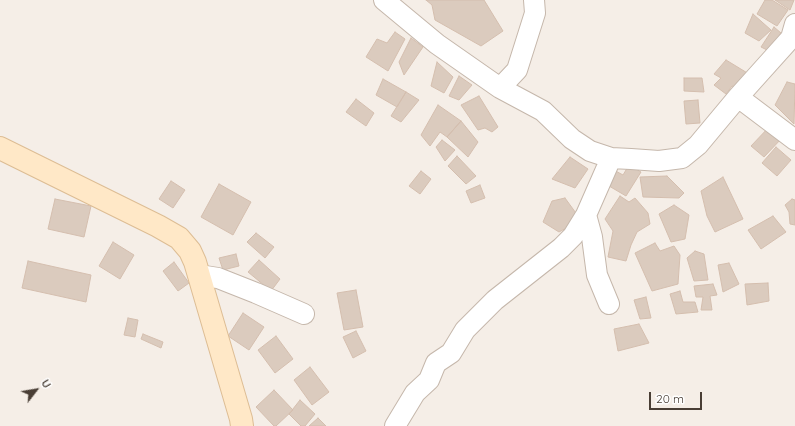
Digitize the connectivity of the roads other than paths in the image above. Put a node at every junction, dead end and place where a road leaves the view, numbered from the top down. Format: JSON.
{"nodes":[{"id":1,"x":384,"y":0,"type":"edge"},
{"id":2,"x":534,"y":0,"type":"edge"},
{"id":3,"x":794,"y":33,"type":"edge"},
{"id":4,"x":500,"y":88,"type":"junction"},
{"id":5,"x":738,"y":97,"type":"junction"},
{"id":6,"x":795,"y":140,"type":"edge"},
{"id":7,"x":0,"y":148,"type":"edge"},
{"id":8,"x":611,"y":158,"type":"junction"},
{"id":9,"x":586,"y":215,"type":"junction"},
{"id":10,"x":199,"y":275,"type":"junction"},
{"id":11,"x":609,"y":304,"type":"dead end"},
{"id":12,"x":304,"y":314,"type":"dead end"},
{"id":13,"x":244,"y":424,"type":"edge"},
{"id":14,"x":395,"y":426,"type":"edge"}],
"edges":[{"from":1,"to":4,"type":"street"},
{"from":2,"to":4,"type":"street"},
{"from":3,"to":5,"type":"street"},
{"from":4,"to":8,"type":"street"},
{"from":5,"to":6,"type":"street"},
{"from":5,"to":8,"type":"street"},
{"from":7,"to":10,"type":"street"},
{"from":8,"to":9,"type":"street"},
{"from":9,"to":11,"type":"street"},
{"from":9,"to":14,"type":"street"},
{"from":10,"to":12,"type":"street"},
{"from":10,"to":13,"type":"street"}]}
